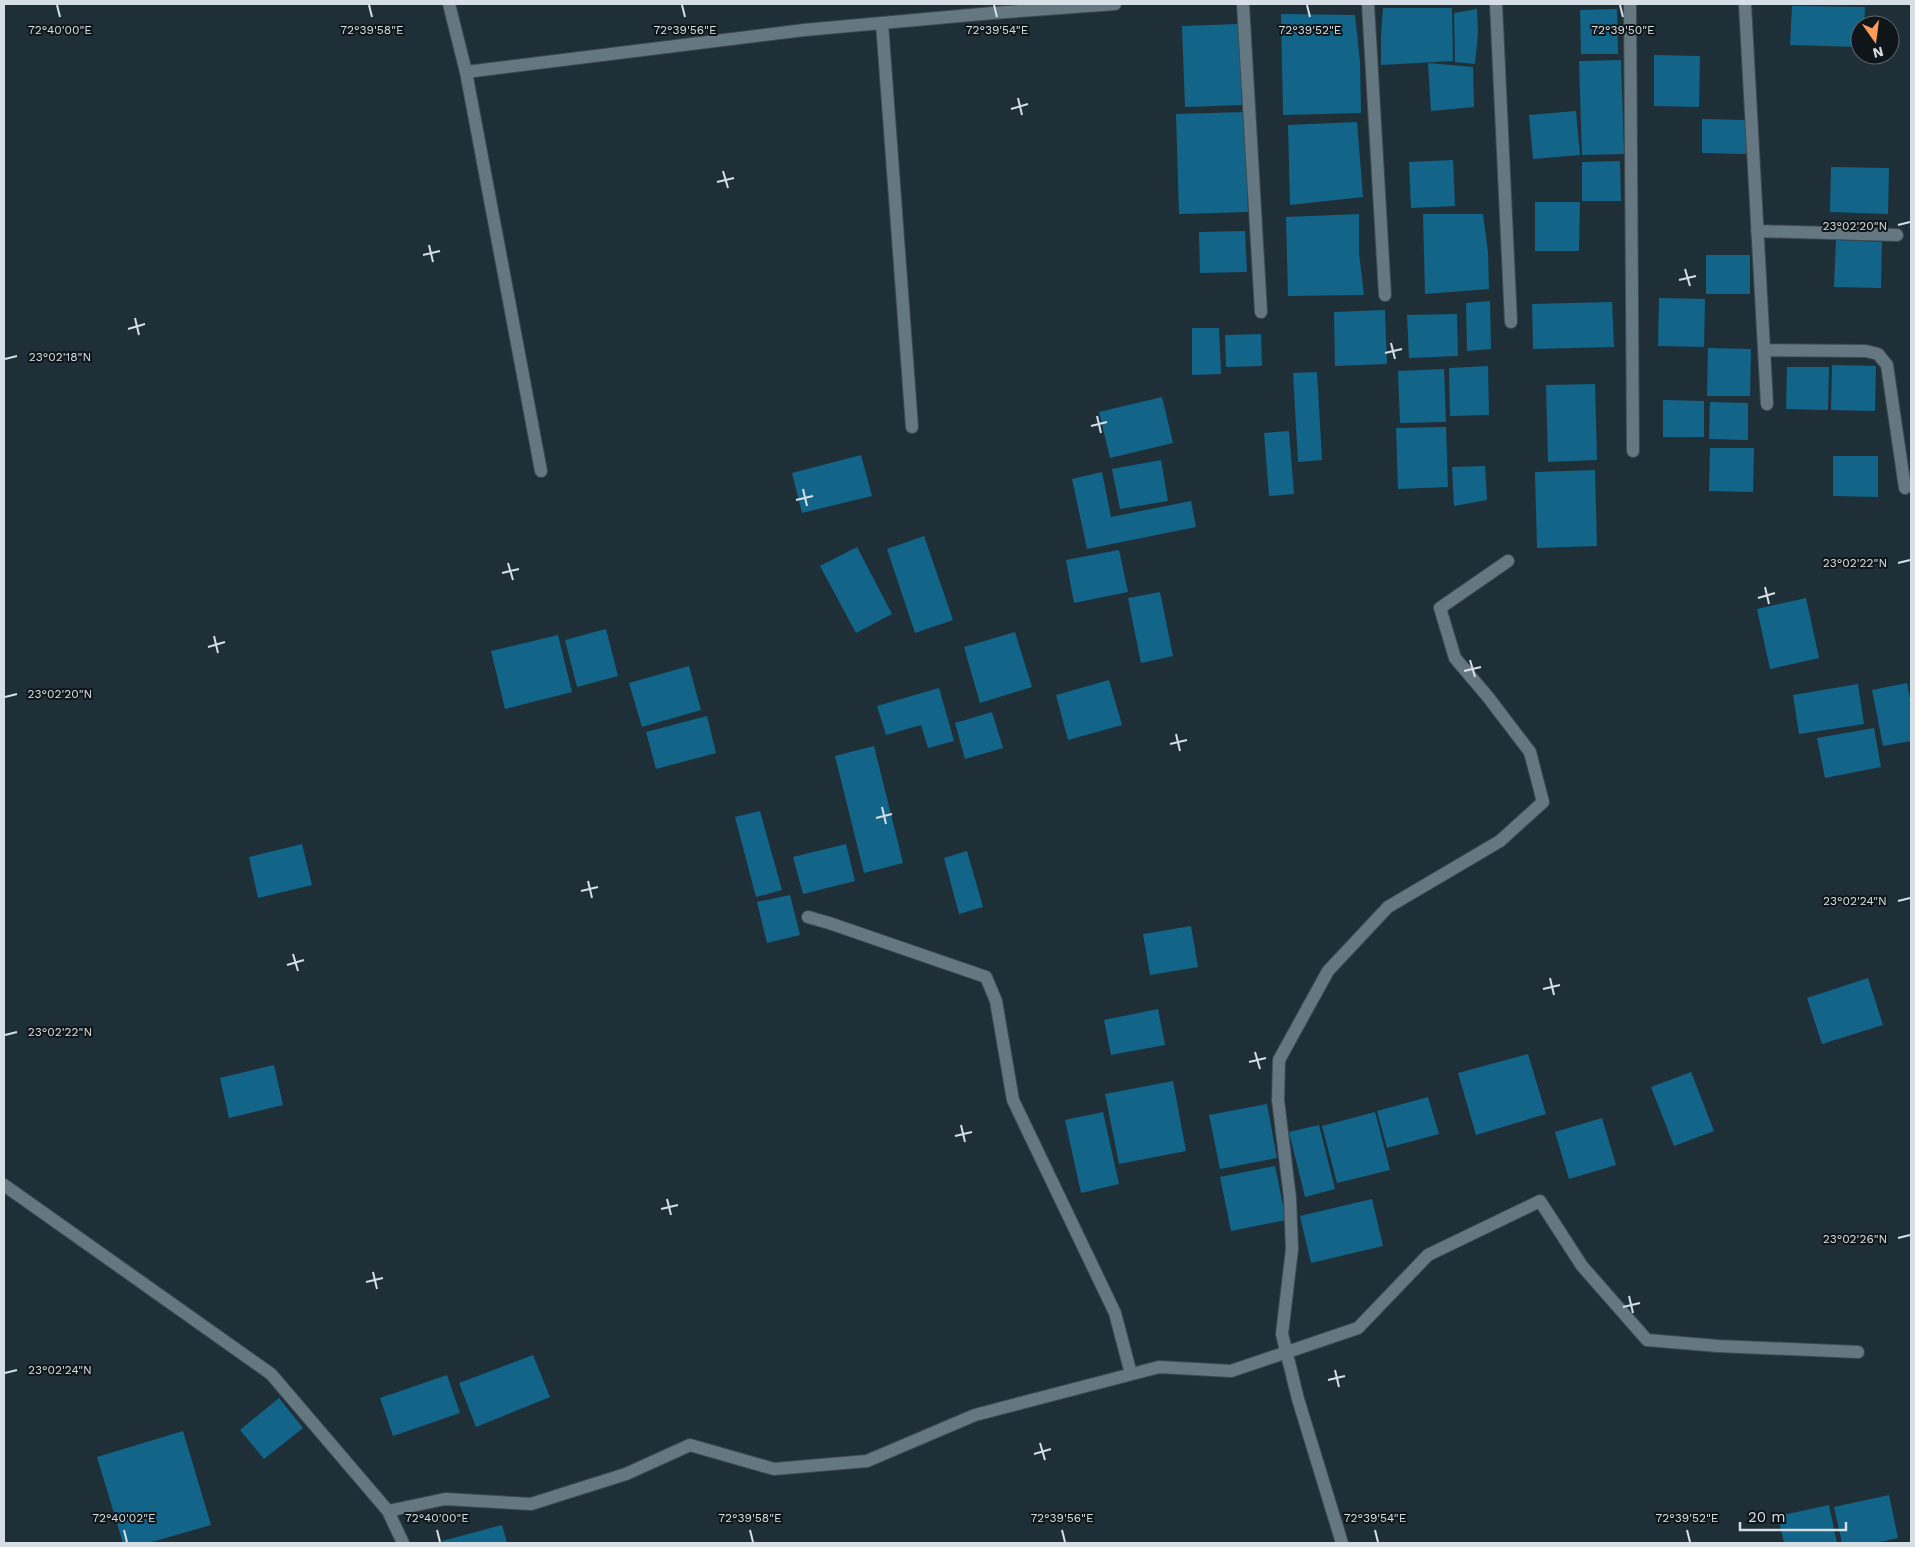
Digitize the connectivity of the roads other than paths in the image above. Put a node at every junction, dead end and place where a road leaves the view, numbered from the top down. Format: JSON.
{"nodes":[{"id":1,"x":449,"y":4,"type":"edge"},
{"id":2,"x":1115,"y":4,"type":"edge"},
{"id":3,"x":1243,"y":4,"type":"edge"},
{"id":4,"x":1368,"y":4,"type":"edge"},
{"id":5,"x":1496,"y":4,"type":"edge"},
{"id":6,"x":1630,"y":4,"type":"edge"},
{"id":7,"x":1745,"y":4,"type":"edge"},
{"id":8,"x":993,"y":8,"type":"edge"},
{"id":9,"x":882,"y":23,"type":"junction"},
{"id":10,"x":466,"y":72,"type":"junction"},
{"id":11,"x":1757,"y":230,"type":"junction"},
{"id":12,"x":1897,"y":235,"type":"dead end"},
{"id":13,"x":1385,"y":295,"type":"dead end"},
{"id":14,"x":1261,"y":312,"type":"dead end"},
{"id":15,"x":1510,"y":322,"type":"dead end"},
{"id":16,"x":1764,"y":350,"type":"junction"},
{"id":17,"x":1767,"y":404,"type":"dead end"},
{"id":18,"x":912,"y":427,"type":"dead end"},
{"id":19,"x":1633,"y":451,"type":"dead end"},
{"id":20,"x":541,"y":471,"type":"dead end"},
{"id":21,"x":1905,"y":488,"type":"dead end"},
{"id":22,"x":1508,"y":561,"type":"dead end"},
{"id":23,"x":808,"y":917,"type":"dead end"},
{"id":24,"x":4,"y":1185,"type":"edge"},
{"id":25,"x":1858,"y":1352,"type":"dead end"},
{"id":26,"x":1287,"y":1353,"type":"junction"},
{"id":27,"x":1132,"y":1374,"type":"junction"},
{"id":28,"x":388,"y":1511,"type":"junction"},
{"id":29,"x":403,"y":1543,"type":"edge"},
{"id":30,"x":1342,"y":1543,"type":"edge"}],
"edges":[{"from":1,"to":10,"type":"street"},
{"from":2,"to":8,"type":"street"},
{"from":3,"to":14,"type":"street"},
{"from":4,"to":13,"type":"street"},
{"from":5,"to":15,"type":"street"},
{"from":6,"to":19,"type":"street"},
{"from":7,"to":11,"type":"street"},
{"from":8,"to":9,"type":"street"},
{"from":9,"to":10,"type":"street"},
{"from":9,"to":18,"type":"street"},
{"from":10,"to":20,"type":"street"},
{"from":11,"to":12,"type":"street"},
{"from":11,"to":16,"type":"street"},
{"from":16,"to":17,"type":"street"},
{"from":16,"to":21,"type":"street"},
{"from":22,"to":26,"type":"street"},
{"from":23,"to":27,"type":"street"},
{"from":24,"to":28,"type":"street"},
{"from":25,"to":26,"type":"street"},
{"from":26,"to":27,"type":"street"},
{"from":26,"to":30,"type":"street"},
{"from":27,"to":28,"type":"street"},
{"from":28,"to":29,"type":"street"}]}
